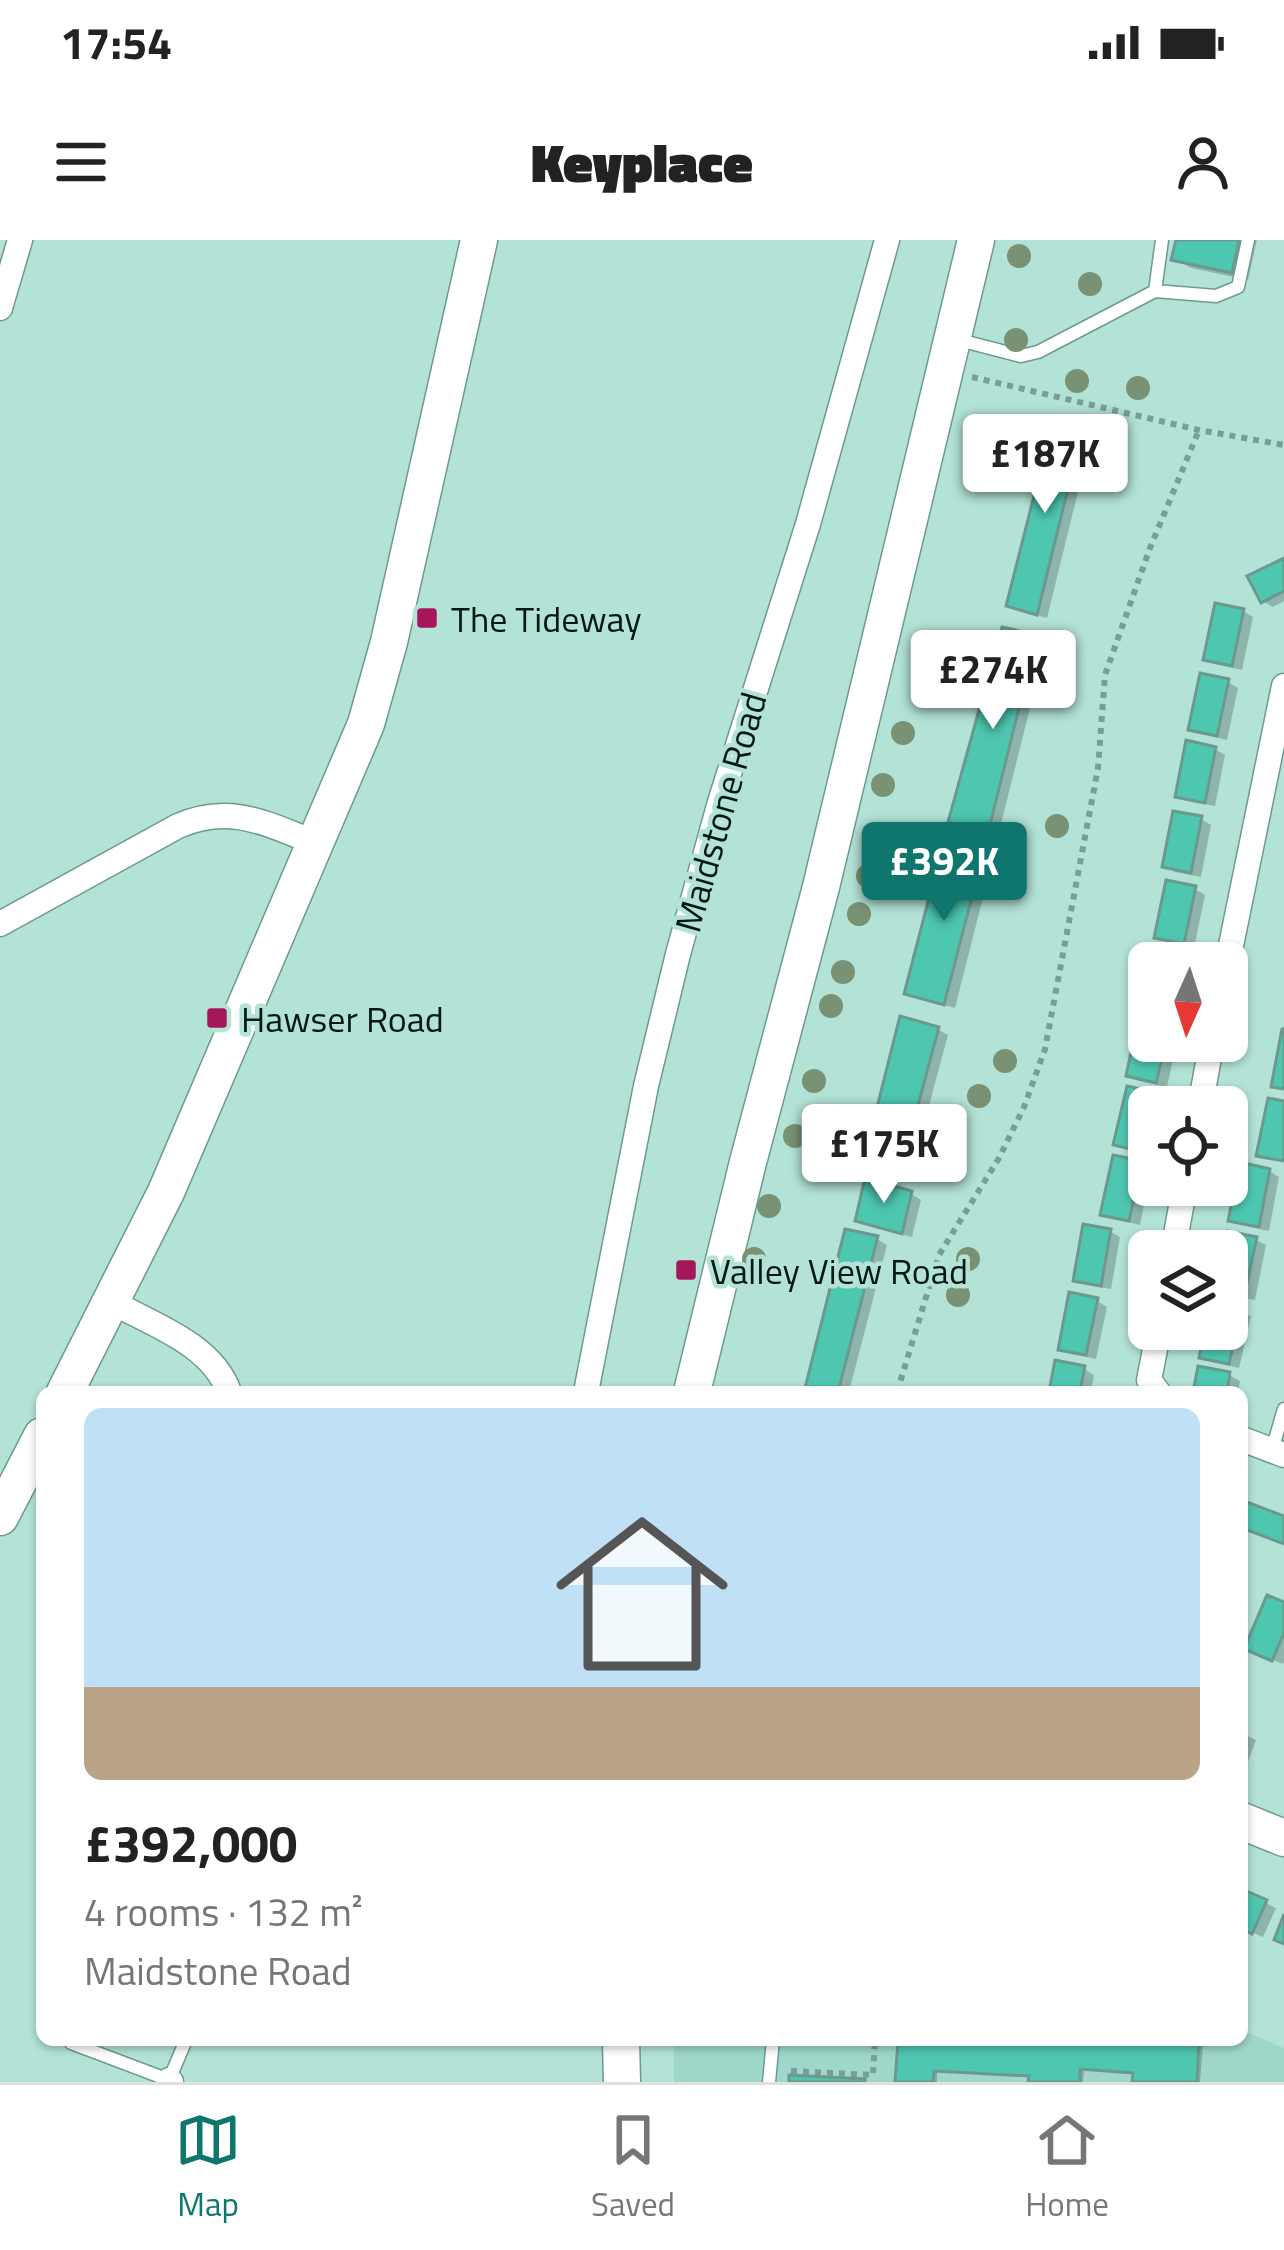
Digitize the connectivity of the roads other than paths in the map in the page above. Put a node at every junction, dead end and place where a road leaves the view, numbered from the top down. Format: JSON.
{"nodes":[{"id":1,"x":20,"y":240,"type":"edge"},
{"id":2,"x":479,"y":240,"type":"edge"},
{"id":3,"x":887,"y":240,"type":"edge"},
{"id":4,"x":976,"y":240,"type":"edge"},
{"id":5,"x":1162,"y":240,"type":"edge"},
{"id":6,"x":1248,"y":240,"type":"edge"},
{"id":7,"x":1155,"y":290,"type":"junction"},
{"id":8,"x":0,"y":308,"type":"edge"},
{"id":9,"x":949,"y":354,"type":"junction"},
{"id":10,"x":1284,"y":686,"type":"edge"},
{"id":11,"x":316,"y":843,"type":"junction"},
{"id":12,"x":0,"y":924,"type":"edge"},
{"id":13,"x":1232,"y":942,"type":"edge"},
{"id":14,"x":112,"y":1302,"type":"junction"},
{"id":15,"x":1155,"y":1350,"type":"edge"},
{"id":16,"x":68,"y":1386,"type":"edge"},
{"id":17,"x":227,"y":1386,"type":"edge"},
{"id":18,"x":587,"y":1386,"type":"edge"},
{"id":19,"x":693,"y":1386,"type":"edge"},
{"id":20,"x":1154,"y":1386,"type":"edge"},
{"id":21,"x":1284,"y":1409,"type":"edge"},
{"id":22,"x":1248,"y":1441,"type":"edge"},
{"id":23,"x":36,"y":1448,"type":"edge"},
{"id":24,"x":1278,"y":1453,"type":"edge"},
{"id":25,"x":0,"y":1517,"type":"edge"},
{"id":26,"x":1248,"y":1823,"type":"edge"},
{"id":27,"x":1284,"y":1838,"type":"edge"},
{"id":28,"x":79,"y":2046,"type":"edge"},
{"id":29,"x":184,"y":2046,"type":"edge"},
{"id":30,"x":620,"y":2046,"type":"edge"},
{"id":31,"x":770,"y":2046,"type":"edge"},
{"id":32,"x":170,"y":2081,"type":"edge"},
{"id":33,"x":622,"y":2082,"type":"edge"},
{"id":34,"x":769,"y":2082,"type":"edge"}],
"edges":[{"from":1,"to":8,"type":"street"},
{"from":2,"to":11,"type":"street"},
{"from":3,"to":18,"type":"street","name":"Maidstone Road"},
{"from":4,"to":9,"type":"street"},
{"from":5,"to":7,"type":"lane"},
{"from":6,"to":7,"type":"lane"},
{"from":7,"to":9,"type":"lane"},
{"from":9,"to":19,"type":"street"},
{"from":10,"to":13,"type":"street"},
{"from":11,"to":12,"type":"street"},
{"from":11,"to":14,"type":"street"},
{"from":14,"to":16,"type":"street"},
{"from":14,"to":17,"type":"street"},
{"from":15,"to":20,"type":"street"},
{"from":21,"to":24,"type":"lane"},
{"from":22,"to":24,"type":"street"},
{"from":23,"to":25,"type":"street"},
{"from":26,"to":27,"type":"street"},
{"from":28,"to":32,"type":"lane"},
{"from":29,"to":32,"type":"lane"},
{"from":30,"to":33,"type":"street"},
{"from":31,"to":34,"type":"lane"}]}
